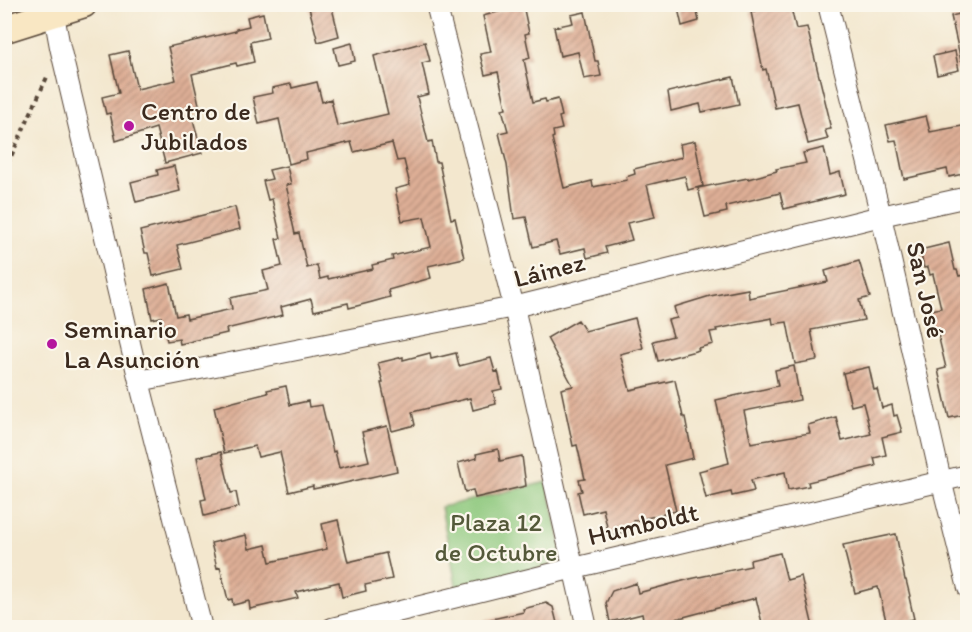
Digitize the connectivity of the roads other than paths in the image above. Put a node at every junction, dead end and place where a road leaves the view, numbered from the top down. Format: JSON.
{"nodes":[{"id":1,"x":83,"y":4,"type":"edge"},
{"id":2,"x":436,"y":4,"type":"edge"},
{"id":3,"x":828,"y":4,"type":"edge"},
{"id":4,"x":53,"y":9,"type":"edge"},
{"id":5,"x":4,"y":29,"type":"edge"},
{"id":6,"x":968,"y":197,"type":"edge"},
{"id":7,"x":881,"y":216,"type":"junction"},
{"id":8,"x":514,"y":307,"type":"junction"},
{"id":9,"x":140,"y":381,"type":"junction"},
{"id":10,"x":968,"y":475,"type":"edge"},
{"id":11,"x":941,"y":480,"type":"junction"},
{"id":12,"x":574,"y":568,"type":"junction"},
{"id":13,"x":968,"y":588,"type":"edge"},
{"id":14,"x":202,"y":627,"type":"edge"},
{"id":15,"x":332,"y":627,"type":"edge"},
{"id":16,"x":587,"y":627,"type":"edge"}],
"edges":[{"from":1,"to":4,"type":"street"},
{"from":2,"to":8,"type":"street"},
{"from":3,"to":7,"type":"street","name":"San José"},
{"from":4,"to":5,"type":"street"},
{"from":4,"to":9,"type":"street"},
{"from":6,"to":7,"type":"street","name":"Láinez"},
{"from":7,"to":8,"type":"street","name":"Láinez"},
{"from":7,"to":11,"type":"street","name":"San José"},
{"from":8,"to":9,"type":"street","name":"Láinez"},
{"from":8,"to":12,"type":"street"},
{"from":9,"to":14,"type":"street"},
{"from":10,"to":11,"type":"street","name":"Humboldt"},
{"from":11,"to":12,"type":"street","name":"Humboldt"},
{"from":11,"to":13,"type":"street","name":"San José"},
{"from":12,"to":15,"type":"street","name":"Humboldt"},
{"from":12,"to":16,"type":"street"}]}
